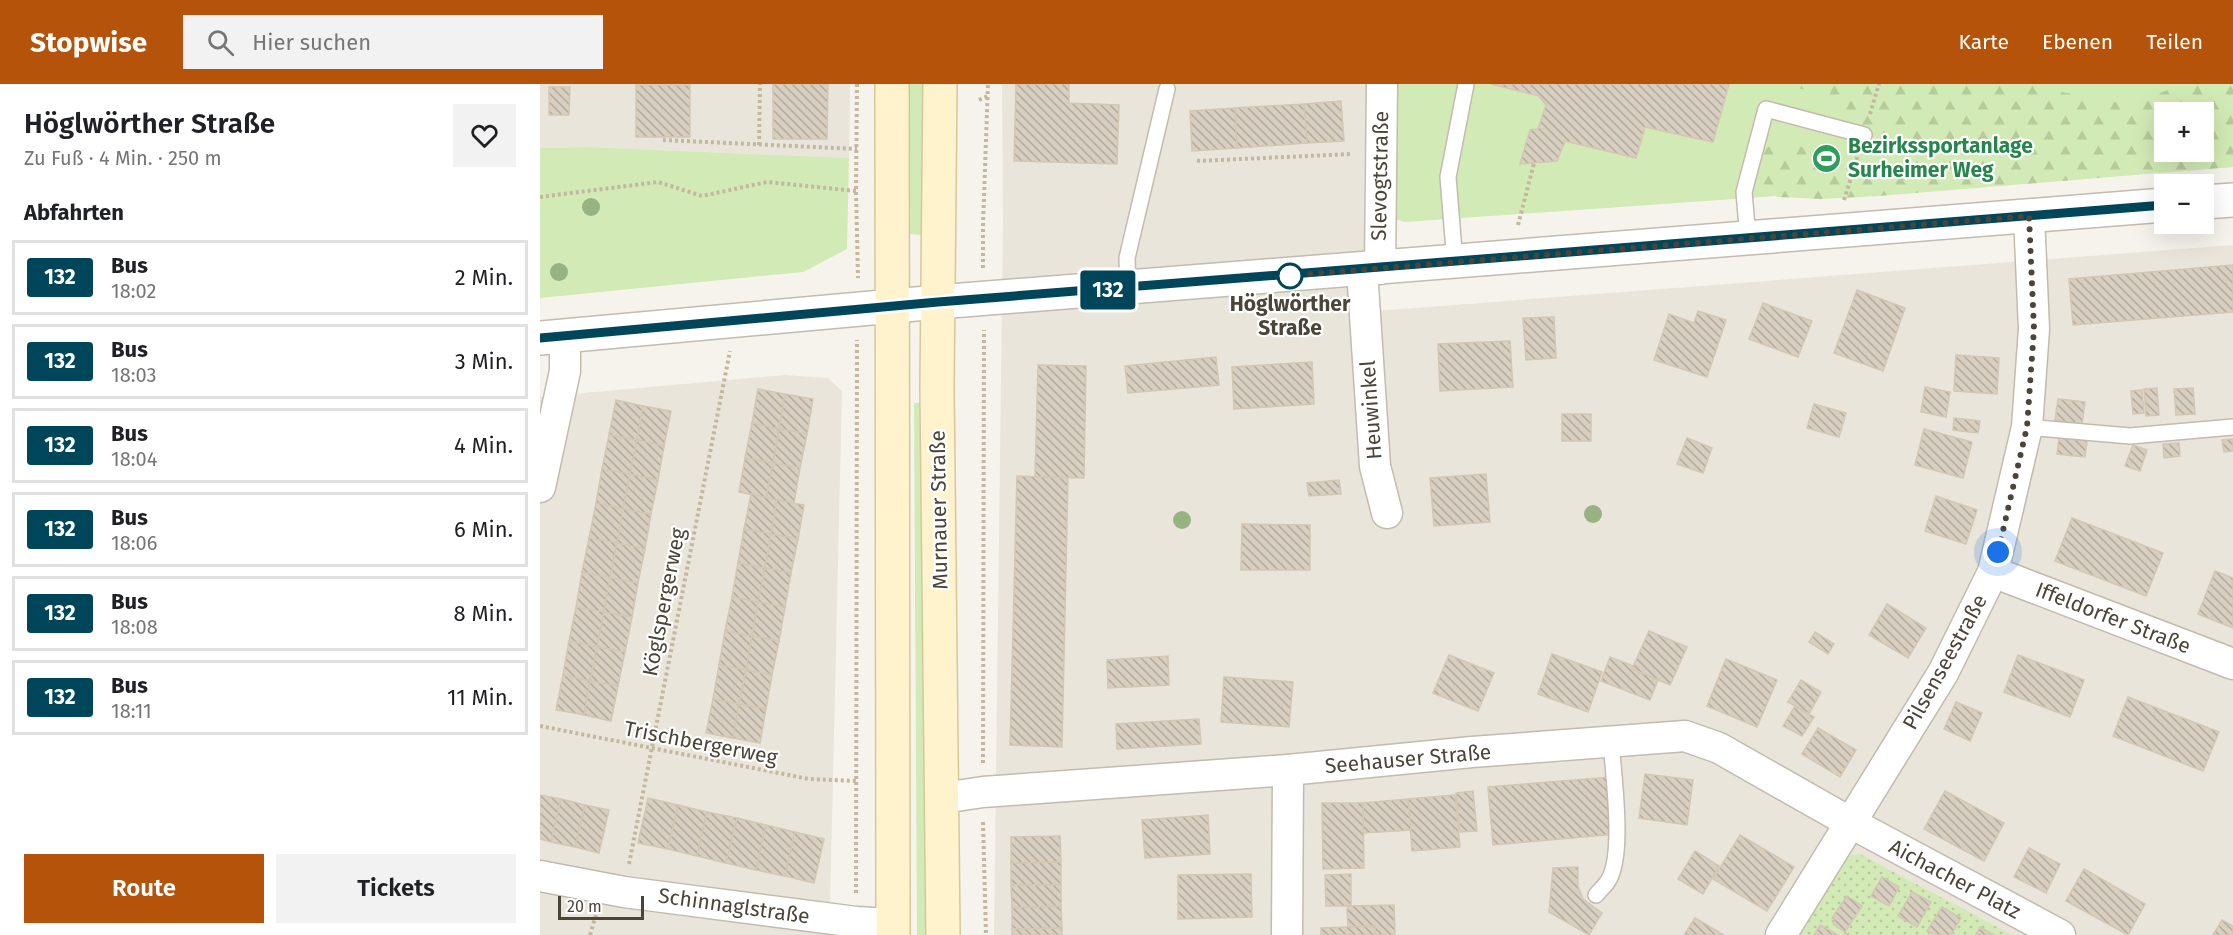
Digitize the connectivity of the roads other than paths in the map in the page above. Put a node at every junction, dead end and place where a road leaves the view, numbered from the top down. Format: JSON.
{"nodes":[{"id":1,"x":892,"y":84,"type":"edge"},
{"id":2,"x":940,"y":84,"type":"edge"},
{"id":3,"x":1382,"y":84,"type":"edge"},
{"id":4,"x":1466,"y":84,"type":"edge"},
{"id":5,"x":1167,"y":89,"type":"dead end"},
{"id":6,"x":1864,"y":135,"type":"dead end"},
{"id":7,"x":2233,"y":200,"type":"edge"},
{"id":8,"x":2214,"y":201,"type":"edge"},
{"id":9,"x":2154,"y":206,"type":"edge"},
{"id":10,"x":2029,"y":216,"type":"junction"},
{"id":11,"x":1748,"y":239,"type":"junction"},
{"id":12,"x":1455,"y":263,"type":"junction"},
{"id":13,"x":1371,"y":269,"type":"junction"},
{"id":14,"x":1128,"y":288,"type":"junction"},
{"id":15,"x":938,"y":302,"type":"junction"},
{"id":16,"x":892,"y":307,"type":"junction"},
{"id":17,"x":553,"y":337,"type":"edge"},
{"id":18,"x":2027,"y":427,"type":"junction"},
{"id":19,"x":2233,"y":427,"type":"edge"},
{"id":20,"x":540,"y":487,"type":"edge"},
{"id":21,"x":1387,"y":513,"type":"dead end"},
{"id":22,"x":1993,"y":572,"type":"junction"},
{"id":23,"x":2233,"y":664,"type":"edge"},
{"id":24,"x":1611,"y":741,"type":"junction"},
{"id":25,"x":1288,"y":771,"type":"junction"},
{"id":26,"x":943,"y":798,"type":"junction"},
{"id":27,"x":1851,"y":823,"type":"junction"},
{"id":28,"x":540,"y":876,"type":"edge"},
{"id":29,"x":1596,"y":895,"type":"dead end"},
{"id":30,"x":893,"y":930,"type":"edge"},
{"id":31,"x":944,"y":935,"type":"edge"},
{"id":32,"x":1287,"y":935,"type":"edge"},
{"id":33,"x":1780,"y":935,"type":"edge"},
{"id":34,"x":2060,"y":935,"type":"edge"}],
"edges":[{"from":1,"to":16,"type":"main road"},
{"from":2,"to":15,"type":"main road","name":"Murnauer Straße"},
{"from":3,"to":13,"type":"street","name":"Slevogtstraße"},
{"from":4,"to":12,"type":"lane"},
{"from":5,"to":14,"type":"lane"},
{"from":6,"to":11,"type":"lane"},
{"from":7,"to":8,"type":"street"},
{"from":9,"to":10,"type":"street"},
{"from":10,"to":11,"type":"street"},
{"from":10,"to":18,"type":"street","name":"Pilsenseestraße"},
{"from":11,"to":12,"type":"street"},
{"from":12,"to":13,"type":"street"},
{"from":13,"to":14,"type":"street"},
{"from":13,"to":21,"type":"street","name":"Heuwinkel"},
{"from":14,"to":15,"type":"street"},
{"from":15,"to":16,"type":"street"},
{"from":15,"to":26,"type":"main road","name":"Murnauer Straße"},
{"from":16,"to":17,"type":"street"},
{"from":16,"to":30,"type":"main road"},
{"from":17,"to":20,"type":"street"},
{"from":18,"to":19,"type":"lane"},
{"from":18,"to":22,"type":"street","name":"Pilsenseestraße"},
{"from":22,"to":23,"type":"street","name":"Iffeldorfer Straße"},
{"from":22,"to":27,"type":"street","name":"Pilsenseestraße"},
{"from":24,"to":25,"type":"street","name":"Seehauser Straße"},
{"from":24,"to":27,"type":"street","name":"Seehauser Straße"},
{"from":24,"to":29,"type":"lane"},
{"from":25,"to":26,"type":"street","name":"Seehauser Straße"},
{"from":25,"to":32,"type":"street"},
{"from":26,"to":31,"type":"main road","name":"Murnauer Straße"},
{"from":27,"to":33,"type":"street","name":"Pilsenseestraße"},
{"from":27,"to":34,"type":"street","name":"Aichacher Platz"},
{"from":28,"to":30,"type":"street","name":"Schinnaglstraße"}]}
